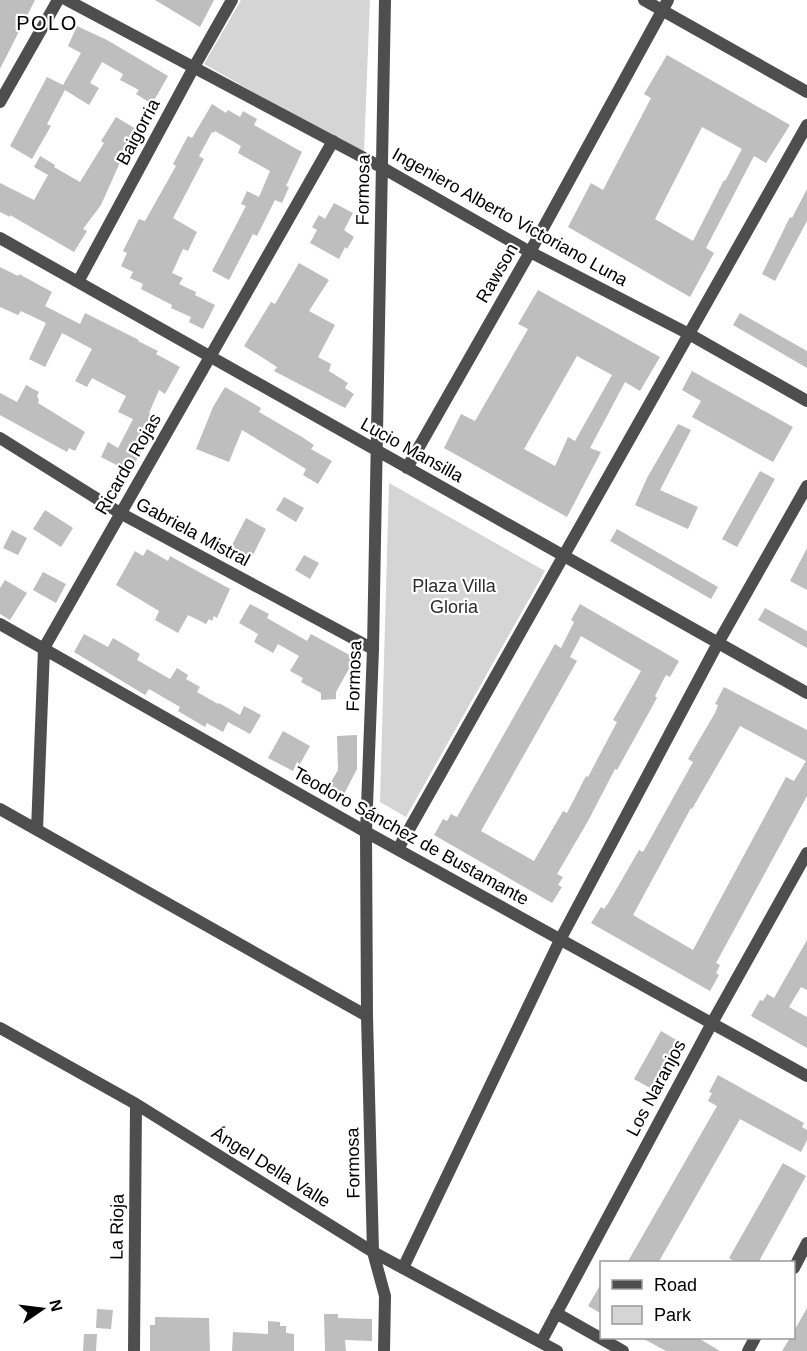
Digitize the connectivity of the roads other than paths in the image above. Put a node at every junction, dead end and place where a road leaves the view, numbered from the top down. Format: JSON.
{"nodes":[{"id":1,"x":58,"y":0,"type":"edge"},
{"id":2,"x":66,"y":0,"type":"edge"},
{"id":3,"x":232,"y":0,"type":"edge"},
{"id":4,"x":385,"y":0,"type":"edge"},
{"id":5,"x":644,"y":0,"type":"edge"},
{"id":6,"x":665,"y":5,"type":"edge"},
{"id":7,"x":194,"y":67,"type":"junction"},
{"id":8,"x":807,"y":92,"type":"edge"},
{"id":9,"x":0,"y":102,"type":"edge"},
{"id":10,"x":807,"y":125,"type":"edge"},
{"id":11,"x":333,"y":141,"type":"junction"},
{"id":12,"x":381,"y":167,"type":"junction"},
{"id":13,"x":0,"y":238,"type":"edge"},
{"id":14,"x":530,"y":252,"type":"junction"},
{"id":15,"x":78,"y":282,"type":"junction"},
{"id":16,"x":689,"y":334,"type":"junction"},
{"id":17,"x":211,"y":357,"type":"junction"},
{"id":18,"x":807,"y":401,"type":"edge"},
{"id":19,"x":0,"y":438,"type":"edge"},
{"id":20,"x":377,"y":451,"type":"junction"},
{"id":21,"x":407,"y":468,"type":"junction"},
{"id":22,"x":807,"y":486,"type":"edge"},
{"id":23,"x":120,"y":513,"type":"junction"},
{"id":24,"x":564,"y":556,"type":"junction"},
{"id":25,"x":0,"y":624,"type":"edge"},
{"id":26,"x":718,"y":643,"type":"junction"},
{"id":27,"x":44,"y":648,"type":"junction"},
{"id":28,"x":373,"y":649,"type":"junction"},
{"id":29,"x":807,"y":693,"type":"edge"},
{"id":30,"x":0,"y":809,"type":"edge"},
{"id":31,"x":37,"y":830,"type":"junction"},
{"id":32,"x":366,"y":832,"type":"junction"},
{"id":33,"x":398,"y":849,"type":"junction"},
{"id":34,"x":807,"y":853,"type":"edge"},
{"id":35,"x":560,"y":940,"type":"junction"},
{"id":36,"x":368,"y":1016,"type":"junction"},
{"id":37,"x":712,"y":1023,"type":"junction"},
{"id":38,"x":0,"y":1028,"type":"edge"},
{"id":39,"x":807,"y":1076,"type":"edge"},
{"id":40,"x":136,"y":1104,"type":"junction"},
{"id":41,"x":807,"y":1243,"type":"edge"},
{"id":42,"x":373,"y":1252,"type":"junction"},
{"id":43,"x":795,"y":1266,"type":"edge"},
{"id":44,"x":403,"y":1268,"type":"junction"},
{"id":45,"x":556,"y":1313,"type":"junction"},
{"id":46,"x":600,"y":1338,"type":"edge"},
{"id":47,"x":602,"y":1339,"type":"edge"},
{"id":48,"x":541,"y":1342,"type":"junction"},
{"id":49,"x":134,"y":1351,"type":"edge"},
{"id":50,"x":384,"y":1351,"type":"edge"},
{"id":51,"x":557,"y":1351,"type":"edge"},
{"id":52,"x":623,"y":1351,"type":"edge"}],
"edges":[{"from":1,"to":9,"type":"street"},
{"from":2,"to":7,"type":"street","name":"Ingeniero Alberto Victoriano Luna"},
{"from":3,"to":7,"type":"street","name":"Baigorria"},
{"from":4,"to":12,"type":"street","name":"Formosa"},
{"from":5,"to":6,"type":"street"},
{"from":6,"to":8,"type":"street"},
{"from":6,"to":14,"type":"street","name":"Rawson"},
{"from":7,"to":11,"type":"street","name":"Ingeniero Alberto Victoriano Luna"},
{"from":7,"to":15,"type":"street","name":"Baigorria"},
{"from":10,"to":16,"type":"street"},
{"from":11,"to":12,"type":"street","name":"Ingeniero Alberto Victoriano Luna"},
{"from":11,"to":17,"type":"street","name":"Ricardo Rojas"},
{"from":12,"to":14,"type":"street","name":"Ingeniero Alberto Victoriano Luna"},
{"from":12,"to":20,"type":"street","name":"Formosa"},
{"from":13,"to":15,"type":"street","name":"Lucio Mansilla"},
{"from":14,"to":16,"type":"street","name":"Ingeniero Alberto Victoriano Luna"},
{"from":14,"to":21,"type":"street","name":"Rawson"},
{"from":15,"to":17,"type":"street","name":"Lucio Mansilla"},
{"from":16,"to":18,"type":"street","name":"Ingeniero Alberto Victoriano Luna"},
{"from":16,"to":24,"type":"street"},
{"from":17,"to":20,"type":"street","name":"Lucio Mansilla"},
{"from":17,"to":23,"type":"street","name":"Ricardo Rojas"},
{"from":19,"to":23,"type":"street","name":"Gabriela Mistral"},
{"from":20,"to":21,"type":"street","name":"Lucio Mansilla"},
{"from":20,"to":28,"type":"street","name":"Formosa"},
{"from":21,"to":24,"type":"street","name":"Lucio Mansilla"},
{"from":22,"to":26,"type":"street"},
{"from":23,"to":27,"type":"street","name":"Ricardo Rojas"},
{"from":23,"to":28,"type":"street","name":"Gabriela Mistral"},
{"from":24,"to":26,"type":"street","name":"Lucio Mansilla"},
{"from":24,"to":33,"type":"street"},
{"from":25,"to":27,"type":"street","name":"Teodoro Sánchez de Bustamante"},
{"from":26,"to":29,"type":"street","name":"Lucio Mansilla"},
{"from":26,"to":35,"type":"street"},
{"from":27,"to":31,"type":"street","name":"Ricardo Rojas"},
{"from":27,"to":32,"type":"street","name":"Teodoro Sánchez de Bustamante"},
{"from":28,"to":32,"type":"street","name":"Formosa"},
{"from":30,"to":31,"type":"street"},
{"from":31,"to":36,"type":"street"},
{"from":32,"to":33,"type":"street","name":"Teodoro Sánchez de Bustamante"},
{"from":32,"to":36,"type":"street","name":"Formosa"},
{"from":33,"to":35,"type":"street","name":"Teodoro Sánchez de Bustamante"},
{"from":34,"to":37,"type":"street","name":"Los Naranjos"},
{"from":35,"to":37,"type":"street","name":"Teodoro Sánchez de Bustamante"},
{"from":35,"to":44,"type":"street"},
{"from":36,"to":42,"type":"street","name":"Formosa"},
{"from":37,"to":39,"type":"street","name":"Teodoro Sánchez de Bustamante"},
{"from":37,"to":45,"type":"street","name":"Los Naranjos"},
{"from":38,"to":40,"type":"street","name":"Ángel Della Valle"},
{"from":40,"to":42,"type":"street","name":"Ángel Della Valle"},
{"from":40,"to":49,"type":"street","name":"La Rioja"},
{"from":41,"to":43,"type":"street"},
{"from":42,"to":44,"type":"street","name":"Ángel Della Valle"},
{"from":42,"to":50,"type":"street","name":"Formosa"},
{"from":44,"to":48,"type":"street","name":"Ángel Della Valle"},
{"from":45,"to":46,"type":"street"},
{"from":45,"to":48,"type":"street","name":"Los Naranjos"},
{"from":47,"to":52,"type":"street"},
{"from":48,"to":51,"type":"street","name":"Ángel Della Valle"}]}
